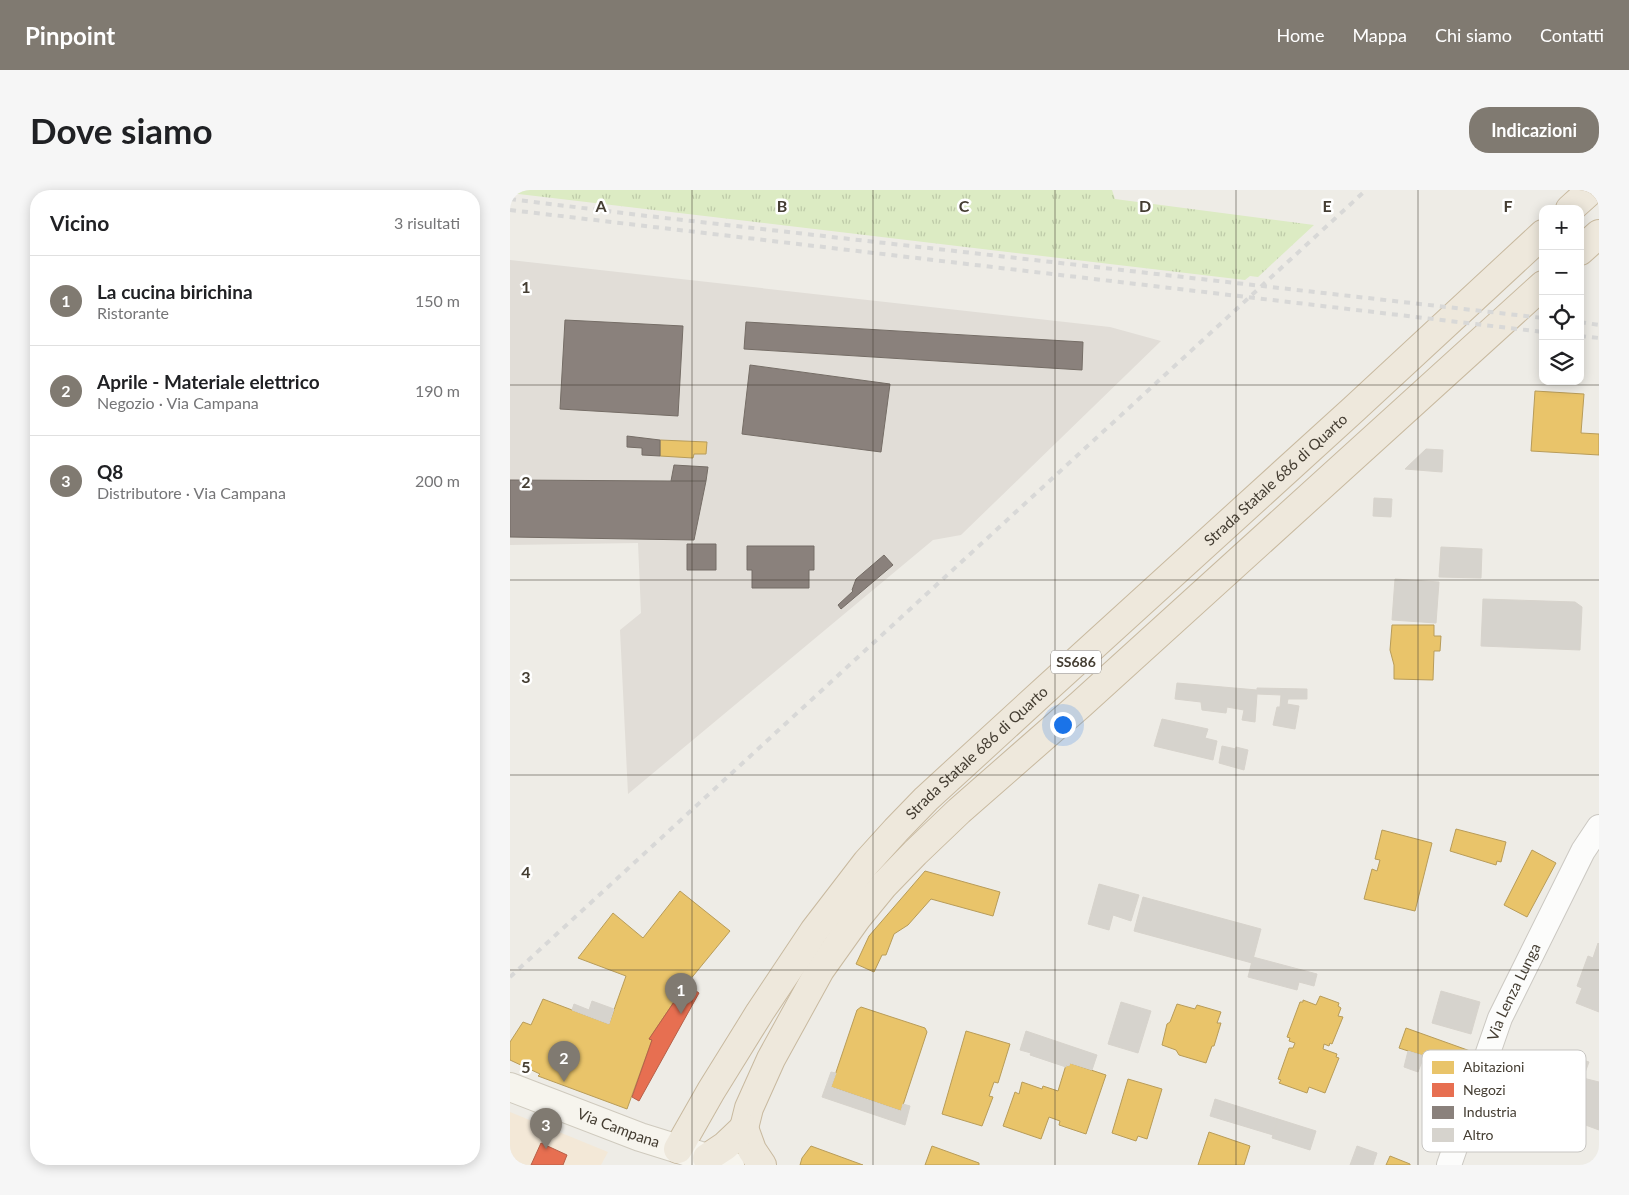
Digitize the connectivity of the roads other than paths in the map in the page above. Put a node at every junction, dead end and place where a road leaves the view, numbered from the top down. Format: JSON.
{"nodes":[{"id":1,"x":1591,"y":190,"type":"edge"},
{"id":2,"x":1574,"y":205,"type":"edge"},
{"id":3,"x":1599,"y":234,"type":"edge"},
{"id":4,"x":1539,"y":238,"type":"edge"},
{"id":5,"x":1581,"y":250,"type":"edge"},
{"id":6,"x":1539,"y":289,"type":"edge"},
{"id":7,"x":1599,"y":827,"type":"edge"},
{"id":8,"x":1489,"y":1050,"type":"edge"},
{"id":9,"x":510,"y":1087,"type":"edge"},
{"id":10,"x":744,"y":1128,"type":"junction"},
{"id":11,"x":678,"y":1149,"type":"junction"},
{"id":12,"x":1454,"y":1152,"type":"edge"},
{"id":13,"x":718,"y":1162,"type":"edge"},
{"id":14,"x":762,"y":1165,"type":"edge"},
{"id":15,"x":1449,"y":1165,"type":"edge"}],
"edges":[{"from":1,"to":2,"type":"highway"},
{"from":3,"to":5,"type":"highway"},
{"from":4,"to":11,"type":"highway","name":"Strada Statale 686 di Quarto","number":"SS686"},
{"from":6,"to":10,"type":"highway","name":"Strada Statale 686 di Quarto","number":"SS686"},
{"from":7,"to":8,"type":"street","name":"Via Lenza Lunga"},
{"from":9,"to":11,"type":"main road","name":"Via Campana"},
{"from":10,"to":13,"type":"highway"},
{"from":10,"to":14,"type":"highway"},
{"from":11,"to":13,"type":"main road","name":"Via Campana"},
{"from":12,"to":15,"type":"street","name":"Via Lenza Lunga"}]}
